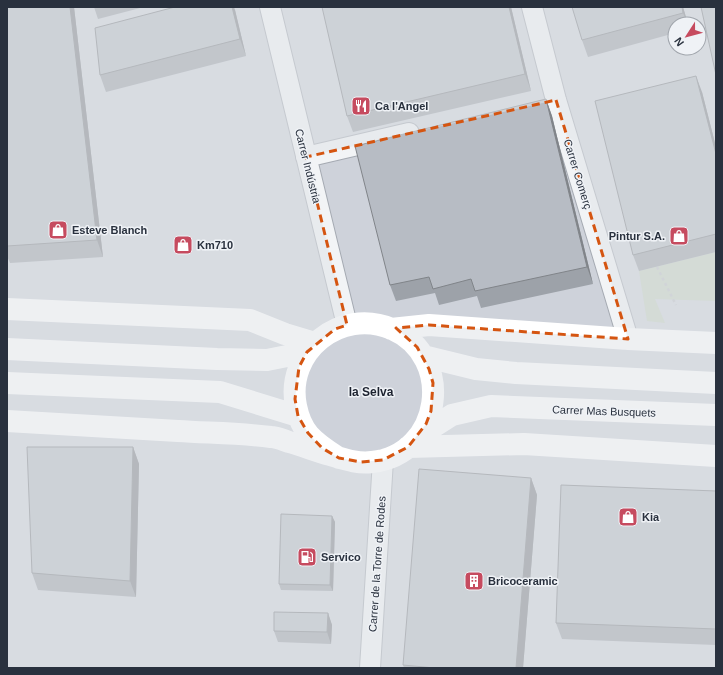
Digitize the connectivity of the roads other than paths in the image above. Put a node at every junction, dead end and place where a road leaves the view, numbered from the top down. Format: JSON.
{"nodes":[{"id":1,"x":270,"y":7,"type":"edge"},
{"id":2,"x":532,"y":7,"type":"edge"},
{"id":3,"x":427,"y":129,"type":"edge"},
{"id":4,"x":306,"y":157,"type":"junction"},
{"id":5,"x":7,"y":309,"type":"edge"},
{"id":6,"x":347,"y":325,"type":"junction"},
{"id":7,"x":391,"y":329,"type":"junction"},
{"id":8,"x":628,"y":339,"type":"junction"},
{"id":9,"x":716,"y":343,"type":"edge"},
{"id":10,"x":311,"y":348,"type":"junction"},
{"id":11,"x":7,"y":349,"type":"edge"},
{"id":12,"x":423,"y":356,"type":"junction"},
{"id":13,"x":7,"y":383,"type":"edge"},
{"id":14,"x":716,"y":383,"type":"edge"},
{"id":15,"x":716,"y":415,"type":"edge"},
{"id":16,"x":298,"y":416,"type":"junction"},
{"id":17,"x":7,"y":421,"type":"edge"},
{"id":18,"x":413,"y":442,"type":"junction"},
{"id":19,"x":716,"y":456,"type":"edge"},
{"id":20,"x":339,"y":458,"type":"junction"},
{"id":21,"x":383,"y":460,"type":"junction"},
{"id":22,"x":370,"y":668,"type":"edge"}],
"edges":[{"from":1,"to":4,"type":"street","name":"Carrer Indústria"},
{"from":2,"to":8,"type":"street","name":"Carrer Comerç"},
{"from":3,"to":4,"type":"street"},
{"from":4,"to":6,"type":"street","name":"Carrer Indústria"},
{"from":5,"to":10,"type":"main road"},
{"from":6,"to":7,"type":"main road"},
{"from":6,"to":10,"type":"main road"},
{"from":7,"to":8,"type":"main road"},
{"from":7,"to":12,"type":"main road"},
{"from":8,"to":9,"type":"main road"},
{"from":10,"to":11,"type":"main road"},
{"from":10,"to":16,"type":"main road"},
{"from":12,"to":14,"type":"main road"},
{"from":12,"to":18,"type":"main road"},
{"from":13,"to":16,"type":"main road"},
{"from":15,"to":18,"type":"main road","name":"Carrer Mas Busquets"},
{"from":16,"to":20,"type":"main road"},
{"from":17,"to":20,"type":"main road"},
{"from":18,"to":19,"type":"main road"},
{"from":18,"to":21,"type":"main road"},
{"from":20,"to":21,"type":"main road"},
{"from":21,"to":22,"type":"street","name":"Carrer de la Torre de Rodes"}]}
